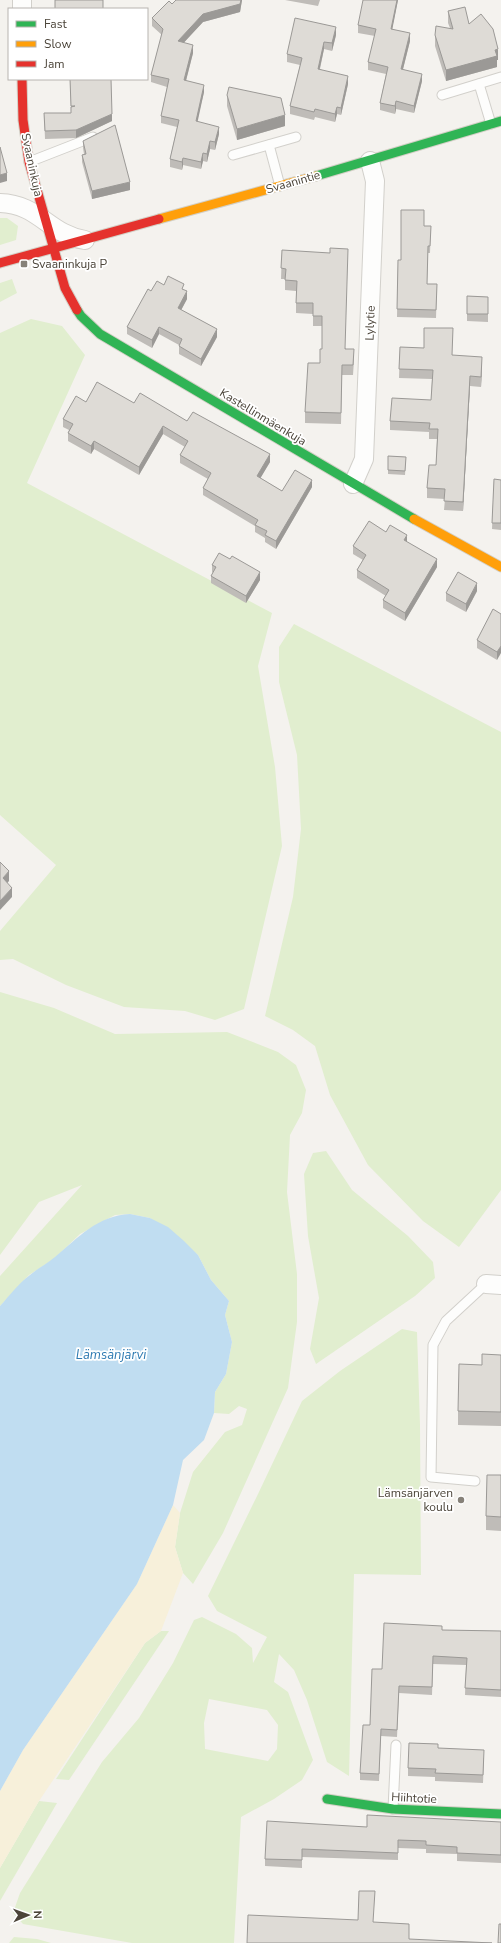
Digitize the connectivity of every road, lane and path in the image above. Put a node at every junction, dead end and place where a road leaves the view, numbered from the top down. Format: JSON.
{"nodes":[{"id":1,"x":501,"y":77,"type":"edge"},
{"id":2,"x":22,"y":80,"type":"edge"},
{"id":3,"x":479,"y":84,"type":"junction"},
{"id":4,"x":442,"y":95,"type":"dead end"},
{"id":5,"x":501,"y":121,"type":"edge"},
{"id":6,"x":491,"y":124,"type":"junction"},
{"id":7,"x":103,"y":132,"type":"edge"},
{"id":8,"x":296,"y":137,"type":"dead end"},
{"id":9,"x":269,"y":145,"type":"junction"},
{"id":10,"x":233,"y":155,"type":"dead end"},
{"id":11,"x":370,"y":161,"type":"junction"},
{"id":12,"x":29,"y":162,"type":"junction"},
{"id":13,"x":280,"y":186,"type":"junction"},
{"id":14,"x":0,"y":203,"type":"edge"},
{"id":15,"x":46,"y":222,"type":"junction"},
{"id":16,"x":85,"y":240,"type":"junction"},
{"id":17,"x":54,"y":249,"type":"junction"},
{"id":18,"x":0,"y":263,"type":"edge"},
{"id":19,"x":353,"y":484,"type":"junction"},
{"id":20,"x":501,"y":567,"type":"edge"},
{"id":21,"x":494,"y":1285,"type":"edge"},
{"id":22,"x":475,"y":1481,"type":"dead end"},
{"id":23,"x":396,"y":1745,"type":"dead end"},
{"id":24,"x":327,"y":1799,"type":"dead end"},
{"id":25,"x":392,"y":1810,"type":"junction"},
{"id":26,"x":501,"y":1814,"type":"edge"}],
"edges":[{"from":1,"to":3,"type":"lane"},
{"from":2,"to":12,"type":"street","name":"Svaaninkuja"},
{"from":3,"to":4,"type":"lane"},
{"from":3,"to":6,"type":"lane"},
{"from":5,"to":6,"type":"street","name":"Svaanintie"},
{"from":6,"to":11,"type":"street","name":"Svaanintie"},
{"from":7,"to":12,"type":"lane"},
{"from":8,"to":9,"type":"lane"},
{"from":9,"to":10,"type":"lane"},
{"from":9,"to":13,"type":"lane"},
{"from":11,"to":13,"type":"street","name":"Svaanintie"},
{"from":11,"to":19,"type":"street","name":"Lylytie"},
{"from":12,"to":15,"type":"street","name":"Svaaninkuja"},
{"from":13,"to":16,"type":"street","name":"Svaanintie"},
{"from":14,"to":15,"type":"street"},
{"from":15,"to":16,"type":"street"},
{"from":15,"to":17,"type":"street","name":"Svaaninkuja"},
{"from":16,"to":17,"type":"street","name":"Svaanintie"},
{"from":17,"to":18,"type":"street","name":"Svaanintie"},
{"from":17,"to":19,"type":"street","name":"Kastellinmäenkuja"},
{"from":19,"to":20,"type":"street","name":"Kastellinmäenkuja"},
{"from":21,"to":22,"type":"lane"},
{"from":23,"to":25,"type":"lane"},
{"from":24,"to":25,"type":"street","name":"Hiihtotie"},
{"from":25,"to":26,"type":"street","name":"Hiihtotie"}]}
